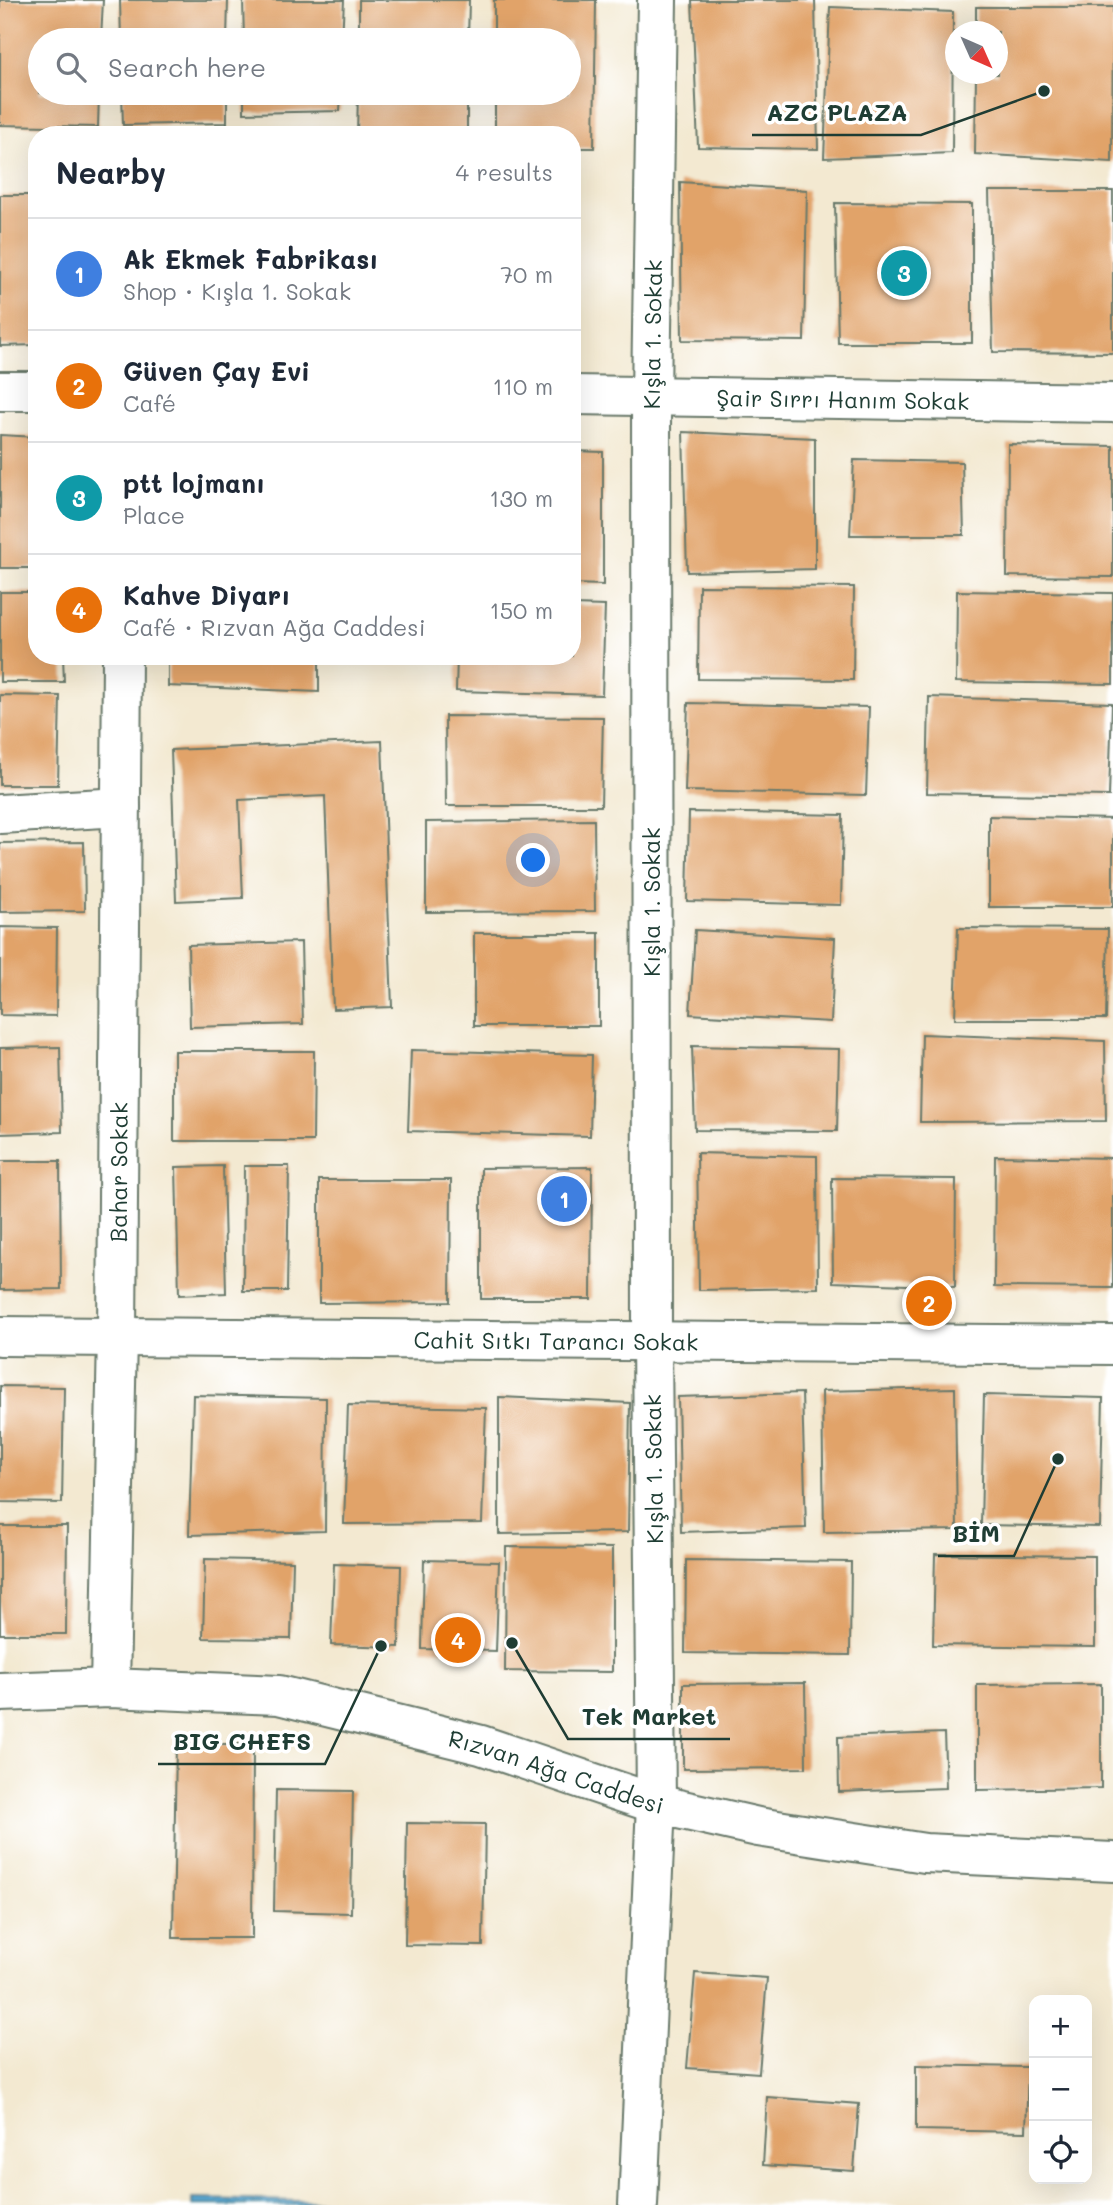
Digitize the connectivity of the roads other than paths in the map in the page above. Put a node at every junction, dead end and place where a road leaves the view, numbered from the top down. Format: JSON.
{"nodes":[{"id":1,"x":657,"y":0,"type":"edge"},
{"id":2,"x":0,"y":391,"type":"edge"},
{"id":3,"x":28,"y":391,"type":"edge"},
{"id":4,"x":581,"y":395,"type":"edge"},
{"id":5,"x":651,"y":396,"type":"junction"},
{"id":6,"x":1113,"y":403,"type":"edge"},
{"id":7,"x":122,"y":665,"type":"edge"},
{"id":8,"x":121,"y":807,"type":"junction"},
{"id":9,"x":0,"y":814,"type":"edge"},
{"id":10,"x":117,"y":1335,"type":"junction"},
{"id":11,"x":0,"y":1336,"type":"edge"},
{"id":12,"x":652,"y":1340,"type":"junction"},
{"id":13,"x":1113,"y":1345,"type":"edge"},
{"id":14,"x":110,"y":1688,"type":"junction"},
{"id":15,"x":0,"y":1692,"type":"edge"},
{"id":16,"x":656,"y":1804,"type":"junction"},
{"id":17,"x":1113,"y":1862,"type":"edge"},
{"id":18,"x":638,"y":2205,"type":"edge"}],
"edges":[{"from":1,"to":5,"type":"street","name":"Kışla 1. Sokak"},
{"from":2,"to":3,"type":"street"},
{"from":4,"to":5,"type":"street","name":"Şair Sırrı Hanım Sokak"},
{"from":5,"to":6,"type":"street","name":"Şair Sırrı Hanım Sokak"},
{"from":5,"to":12,"type":"street","name":"Kışla 1. Sokak"},
{"from":7,"to":8,"type":"street","name":"Bahar Sokak"},
{"from":8,"to":9,"type":"street"},
{"from":8,"to":10,"type":"street","name":"Bahar Sokak"},
{"from":10,"to":11,"type":"street","name":"Cahit Sıtkı Tarancı Sokak"},
{"from":10,"to":12,"type":"street","name":"Cahit Sıtkı Tarancı Sokak"},
{"from":10,"to":14,"type":"street","name":"Bahar Sokak"},
{"from":12,"to":13,"type":"street","name":"Cahit Sıtkı Tarancı Sokak"},
{"from":12,"to":16,"type":"street","name":"Kışla 1. Sokak"},
{"from":14,"to":15,"type":"street","name":"Rızvan Ağa Caddesi"},
{"from":14,"to":16,"type":"street","name":"Rızvan Ağa Caddesi"},
{"from":16,"to":17,"type":"street","name":"Rızvan Ağa Caddesi"},
{"from":16,"to":18,"type":"street","name":"Kışla 1. Sokak"}]}
